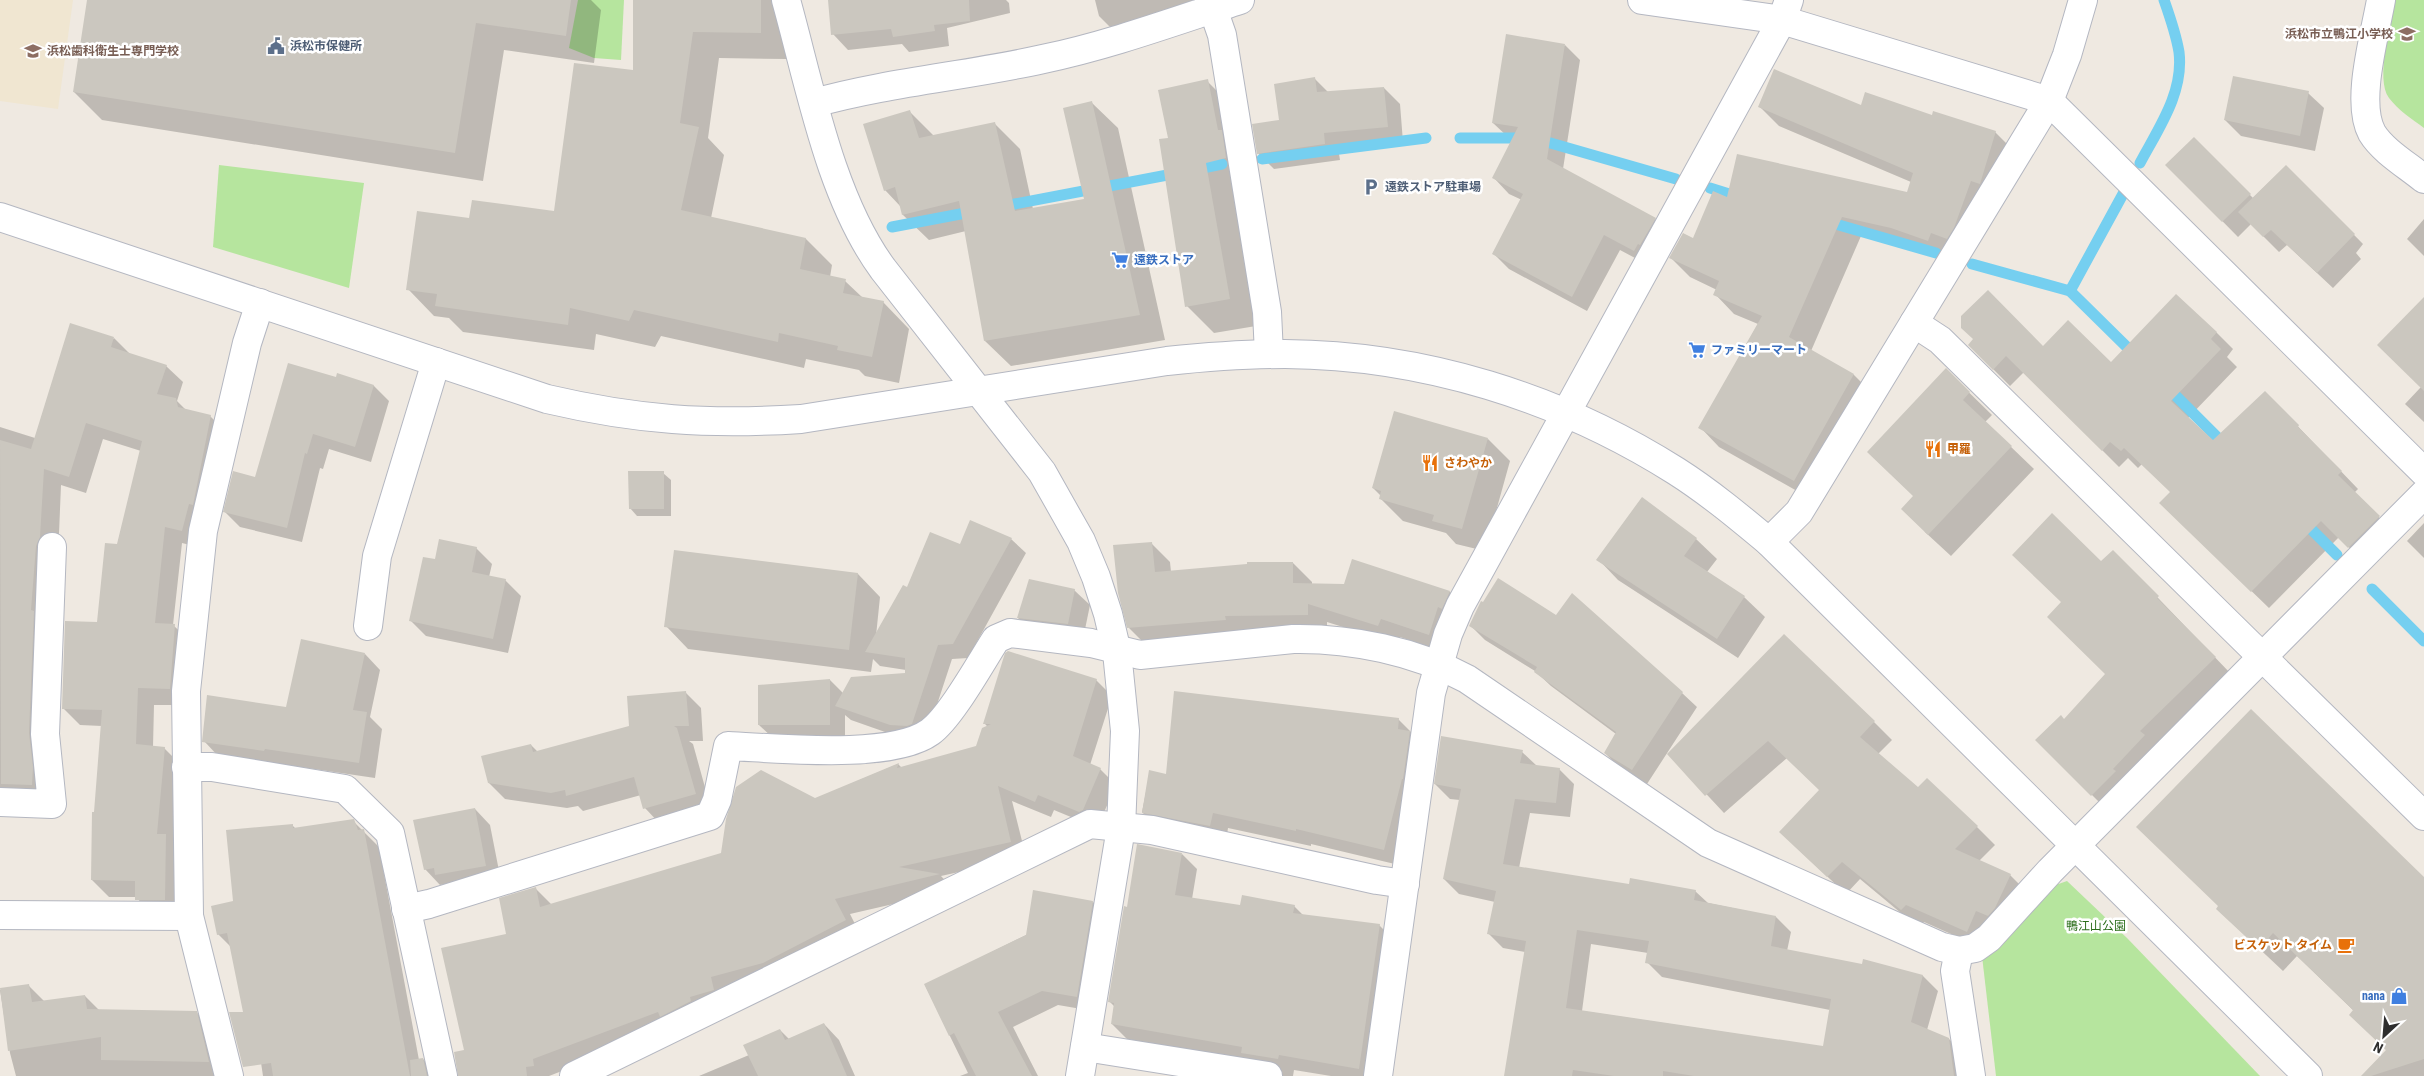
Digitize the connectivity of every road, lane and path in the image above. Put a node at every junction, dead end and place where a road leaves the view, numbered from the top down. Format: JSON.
{"nodes":[{"id":1,"x":786,"y":0,"type":"edge"},
{"id":2,"x":1240,"y":0,"type":"edge"},
{"id":3,"x":1642,"y":0,"type":"edge"},
{"id":4,"x":2083,"y":0,"type":"edge"},
{"id":5,"x":2380,"y":0,"type":"edge"},
{"id":6,"x":1213,"y":9,"type":"junction"},
{"id":7,"x":1786,"y":10,"type":"edge"},
{"id":8,"x":2049,"y":101,"type":"junction"},
{"id":9,"x":814,"y":103,"type":"junction"},
{"id":10,"x":2424,"y":179,"type":"edge"},
{"id":11,"x":0,"y":217,"type":"edge"},
{"id":12,"x":260,"y":303,"type":"junction"},
{"id":13,"x":1914,"y":323,"type":"junction"},
{"id":14,"x":1269,"y":354,"type":"junction"},
{"id":15,"x":436,"y":362,"type":"junction"},
{"id":16,"x":980,"y":391,"type":"junction"},
{"id":17,"x":1566,"y":413,"type":"junction"},
{"id":18,"x":2424,"y":472,"type":"edge"},
{"id":19,"x":2424,"y":494,"type":"edge"},
{"id":20,"x":1769,"y":542,"type":"junction"},
{"id":21,"x":52,"y":547,"type":"dead end"},
{"id":22,"x":368,"y":626,"type":"dead end"},
{"id":23,"x":1116,"y":649,"type":"junction"},
{"id":24,"x":2262,"y":657,"type":"junction"},
{"id":25,"x":1438,"y":663,"type":"junction"},
{"id":26,"x":186,"y":767,"type":"junction"},
{"id":27,"x":0,"y":802,"type":"edge"},
{"id":28,"x":2424,"y":816,"type":"edge"},
{"id":29,"x":1121,"y":828,"type":"junction"},
{"id":30,"x":2076,"y":845,"type":"junction"},
{"id":31,"x":1405,"y":884,"type":"junction"},
{"id":32,"x":406,"y":908,"type":"junction"},
{"id":33,"x":0,"y":915,"type":"edge"},
{"id":34,"x":189,"y":916,"type":"junction"},
{"id":35,"x":1959,"y":951,"type":"junction"},
{"id":36,"x":1085,"y":1047,"type":"junction"},
{"id":37,"x":229,"y":1076,"type":"edge"},
{"id":38,"x":443,"y":1076,"type":"edge"},
{"id":39,"x":574,"y":1076,"type":"edge"},
{"id":40,"x":1080,"y":1076,"type":"edge"},
{"id":41,"x":1268,"y":1076,"type":"edge"},
{"id":42,"x":1378,"y":1076,"type":"edge"},
{"id":43,"x":1971,"y":1076,"type":"edge"},
{"id":44,"x":2308,"y":1076,"type":"edge"}],
"edges":[{"from":1,"to":9,"type":"street"},
{"from":2,"to":6,"type":"street"},
{"from":3,"to":7,"type":"street"},
{"from":4,"to":8,"type":"street"},
{"from":5,"to":10,"type":"street"},
{"from":6,"to":9,"type":"street"},
{"from":6,"to":14,"type":"street"},
{"from":7,"to":8,"type":"street"},
{"from":7,"to":17,"type":"street"},
{"from":8,"to":13,"type":"street"},
{"from":8,"to":18,"type":"street"},
{"from":9,"to":16,"type":"street"},
{"from":11,"to":12,"type":"street"},
{"from":12,"to":15,"type":"street"},
{"from":12,"to":26,"type":"street"},
{"from":13,"to":20,"type":"street"},
{"from":13,"to":24,"type":"street"},
{"from":14,"to":16,"type":"street"},
{"from":14,"to":17,"type":"street"},
{"from":15,"to":16,"type":"street"},
{"from":15,"to":22,"type":"street"},
{"from":16,"to":23,"type":"street"},
{"from":17,"to":20,"type":"street"},
{"from":17,"to":25,"type":"street"},
{"from":19,"to":24,"type":"street"},
{"from":20,"to":30,"type":"street"},
{"from":21,"to":27,"type":"street"},
{"from":23,"to":25,"type":"street"},
{"from":23,"to":29,"type":"street"},
{"from":23,"to":32,"type":"street"},
{"from":24,"to":28,"type":"street"},
{"from":24,"to":30,"type":"street"},
{"from":25,"to":31,"type":"street"},
{"from":25,"to":35,"type":"street"},
{"from":26,"to":32,"type":"street"},
{"from":26,"to":34,"type":"street"},
{"from":29,"to":31,"type":"street"},
{"from":29,"to":36,"type":"street"},
{"from":29,"to":39,"type":"street"},
{"from":30,"to":35,"type":"street"},
{"from":30,"to":44,"type":"street"},
{"from":31,"to":42,"type":"street"},
{"from":32,"to":38,"type":"street"},
{"from":33,"to":34,"type":"street"},
{"from":34,"to":37,"type":"street"},
{"from":35,"to":43,"type":"street"},
{"from":36,"to":40,"type":"street"},
{"from":36,"to":41,"type":"street"}]}
